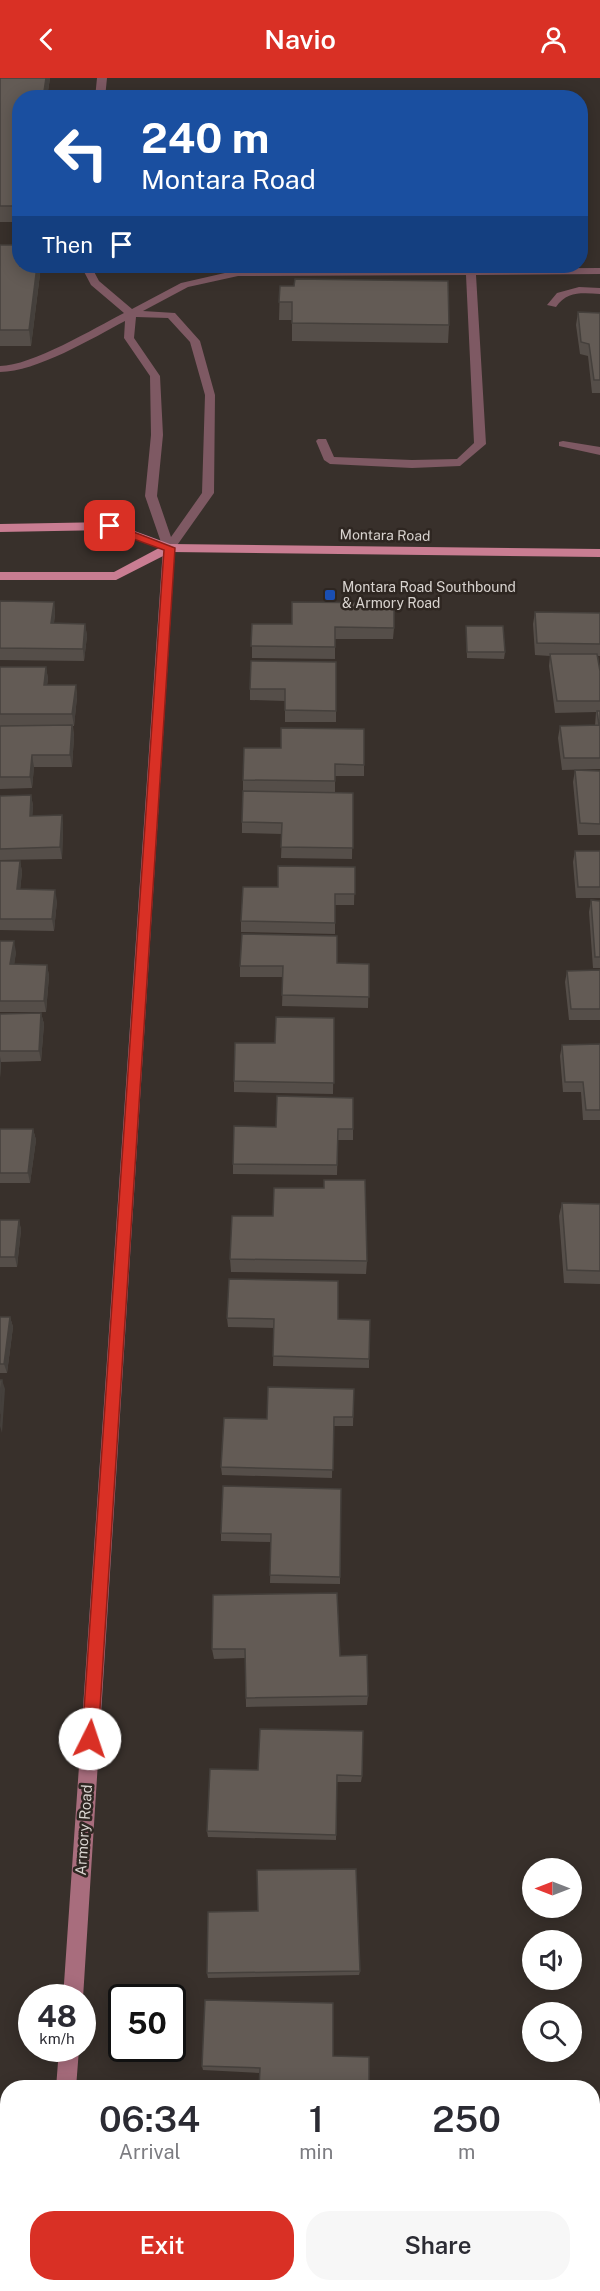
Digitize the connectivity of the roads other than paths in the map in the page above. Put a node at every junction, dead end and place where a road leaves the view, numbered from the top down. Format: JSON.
{"nodes":[{"id":1,"x":90,"y":273,"type":"edge"},
{"id":2,"x":238,"y":273,"type":"edge"},
{"id":3,"x":471,"y":273,"type":"edge"},
{"id":4,"x":600,"y":291,"type":"edge"},
{"id":5,"x":552,"y":305,"type":"dead end"},
{"id":6,"x":131,"y":314,"type":"junction"},
{"id":7,"x":0,"y":369,"type":"edge"},
{"id":8,"x":322,"y":441,"type":"dead end"},
{"id":9,"x":563,"y":444,"type":"dead end"},
{"id":10,"x":600,"y":451,"type":"edge"},
{"id":11,"x":0,"y":528,"type":"edge"},
{"id":12,"x":170,"y":548,"type":"junction"},
{"id":13,"x":600,"y":553,"type":"edge"},
{"id":14,"x":0,"y":576,"type":"edge"},
{"id":15,"x":73,"y":1984,"type":"edge"},
{"id":16,"x":68,"y":2062,"type":"edge"},
{"id":17,"x":67,"y":2080,"type":"edge"}],
"edges":[{"from":1,"to":6,"type":"lane"},
{"from":2,"to":6,"type":"lane"},
{"from":3,"to":8,"type":"lane"},
{"from":4,"to":5,"type":"lane"},
{"from":6,"to":7,"type":"lane"},
{"from":6,"to":12,"type":"lane"},
{"from":6,"to":12,"type":"lane"},
{"from":9,"to":10,"type":"lane"},
{"from":11,"to":12,"type":"main road","name":"Montara Road"},
{"from":12,"to":13,"type":"main road","name":"Montara Road"},
{"from":12,"to":14,"type":"main road","name":"Montara Road"},
{"from":12,"to":15,"type":"main road","name":"Armory Road"},
{"from":16,"to":17,"type":"main road"}]}
